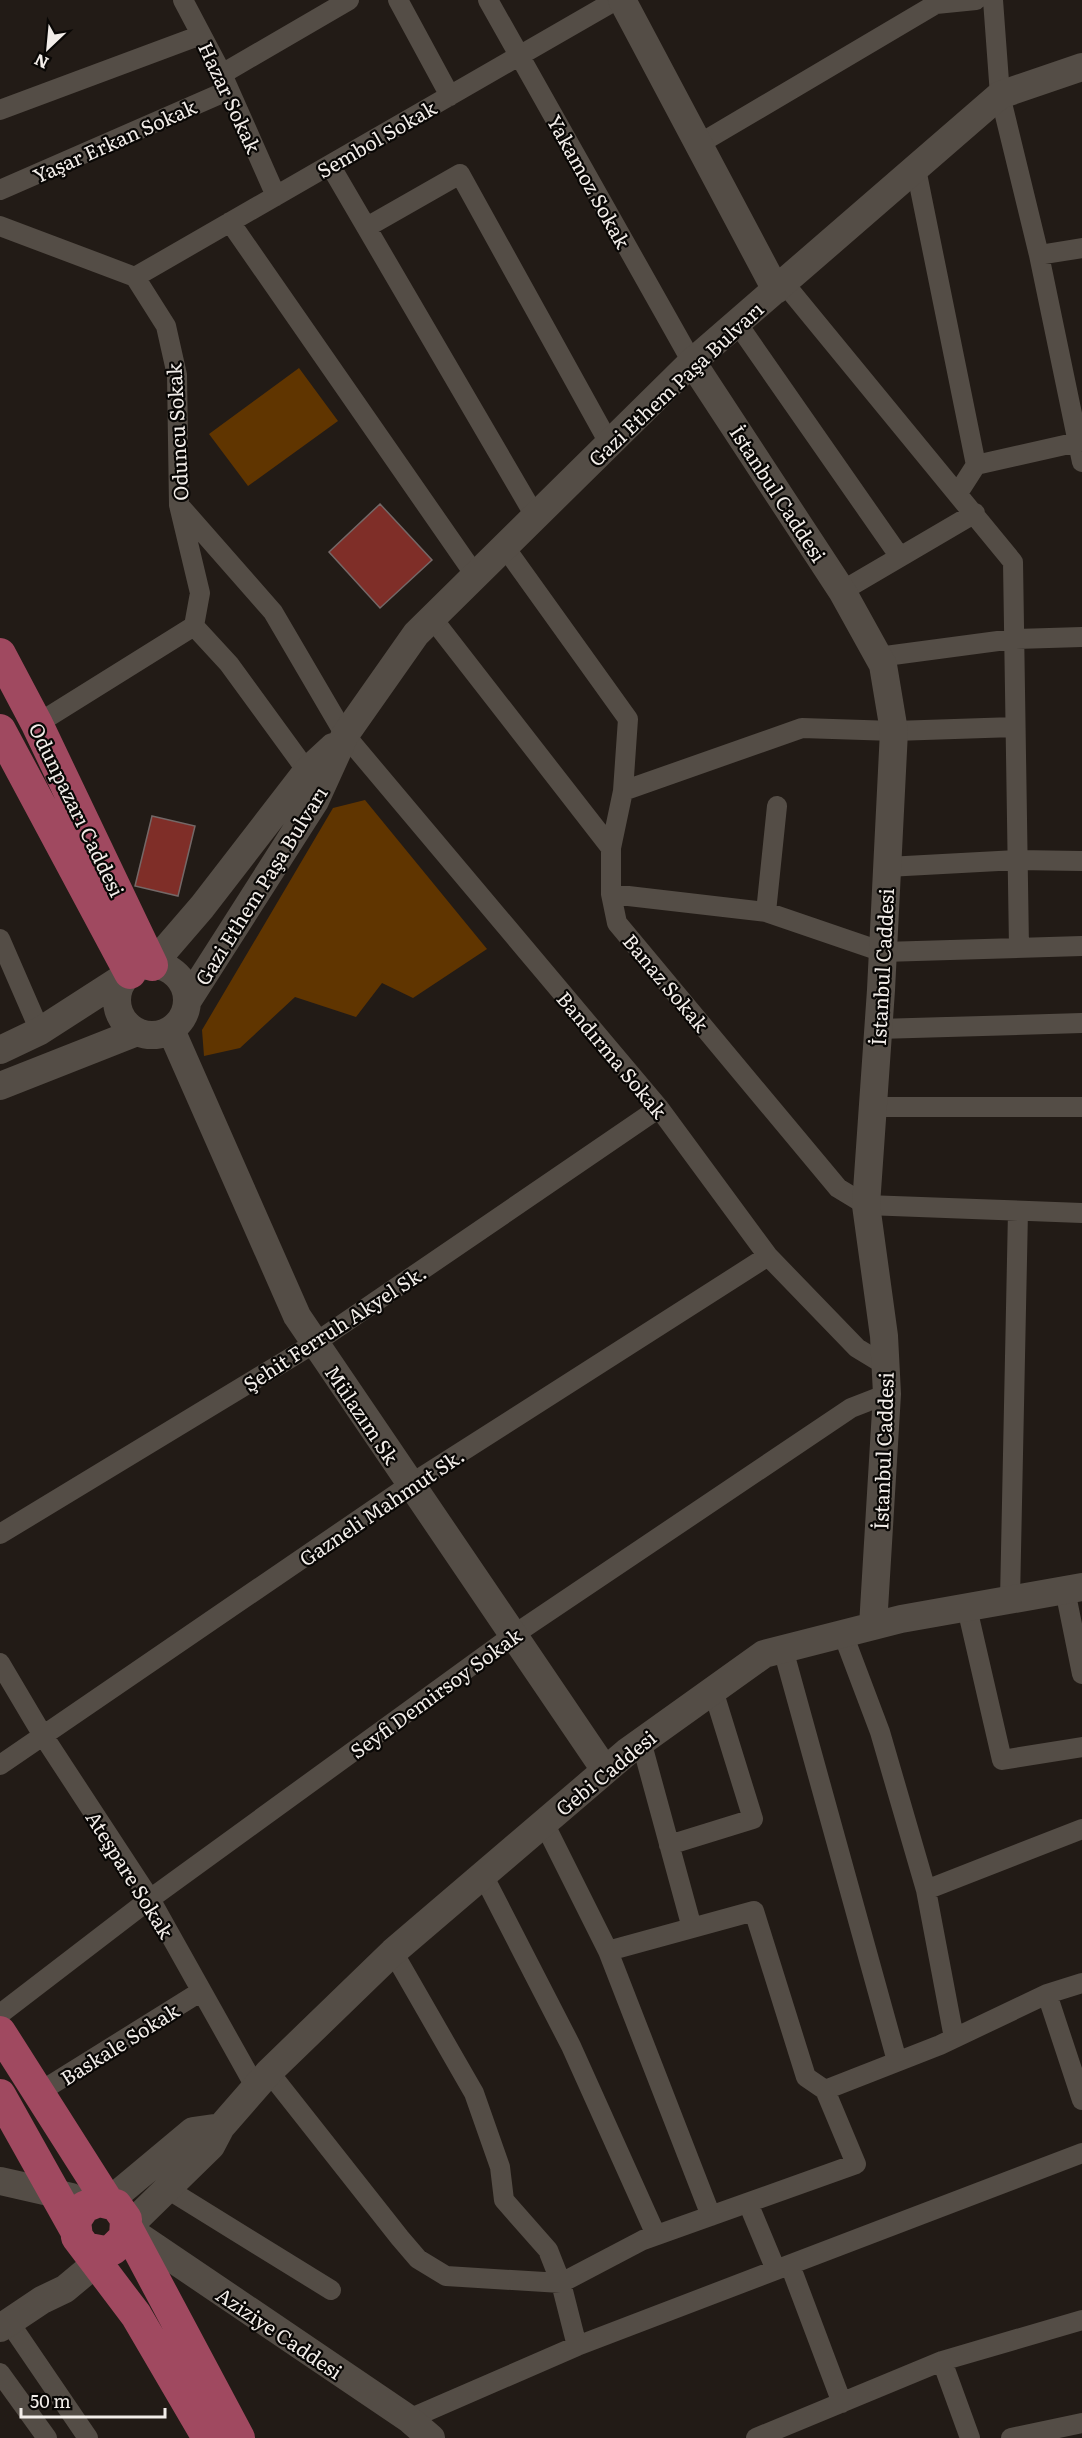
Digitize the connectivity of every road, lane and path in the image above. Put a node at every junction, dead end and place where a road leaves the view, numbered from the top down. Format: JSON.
{"nodes":[{"id":1,"x":183,"y":0,"type":"edge"},
{"id":2,"x":349,"y":0,"type":"edge"},
{"id":3,"x":398,"y":0,"type":"edge"},
{"id":4,"x":488,"y":0,"type":"edge"},
{"id":5,"x":616,"y":0,"type":"edge"},
{"id":6,"x":622,"y":0,"type":"edge"},
{"id":7,"x":976,"y":0,"type":"edge"},
{"id":8,"x":993,"y":0,"type":"edge"},
{"id":9,"x":936,"y":2,"type":"edge"},
{"id":10,"x":201,"y":34,"type":"junction"},
{"id":11,"x":519,"y":56,"type":"junction"},
{"id":12,"x":1082,"y":67,"type":"edge"},
{"id":13,"x":226,"y":82,"type":"junction"},
{"id":14,"x":1000,"y":95,"type":"junction"},
{"id":15,"x":450,"y":96,"type":"junction"},
{"id":16,"x":0,"y":110,"type":"edge"},
{"id":17,"x":699,"y":144,"type":"junction"},
{"id":18,"x":330,"y":165,"type":"junction"},
{"id":19,"x":916,"y":169,"type":"junction"},
{"id":20,"x":0,"y":190,"type":"edge"},
{"id":21,"x":276,"y":196,"type":"junction"},
{"id":22,"x":230,"y":222,"type":"junction"},
{"id":23,"x":0,"y":226,"type":"edge"},
{"id":24,"x":366,"y":228,"type":"junction"},
{"id":25,"x":1082,"y":248,"type":"edge"},
{"id":26,"x":1039,"y":255,"type":"junction"},
{"id":27,"x":135,"y":277,"type":"junction"},
{"id":28,"x":780,"y":286,"type":"junction"},
{"id":29,"x":737,"y":323,"type":"junction"},
{"id":30,"x":692,"y":362,"type":"junction"},
{"id":31,"x":1078,"y":442,"type":"junction"},
{"id":32,"x":609,"y":443,"type":"junction"},
{"id":33,"x":1082,"y":462,"type":"edge"},
{"id":34,"x":976,"y":465,"type":"junction"},
{"id":35,"x":958,"y":493,"type":"junction"},
{"id":36,"x":178,"y":505,"type":"junction"},
{"id":37,"x":975,"y":513,"type":"junction"},
{"id":38,"x":535,"y":516,"type":"junction"},
{"id":39,"x":504,"y":546,"type":"junction"},
{"id":40,"x":900,"y":557,"type":"junction"},
{"id":41,"x":475,"y":575,"type":"junction"},
{"id":42,"x":842,"y":591,"type":"junction"},
{"id":43,"x":432,"y":618,"type":"junction"},
{"id":44,"x":194,"y":626,"type":"junction"},
{"id":45,"x":1082,"y":637,"type":"edge"},
{"id":46,"x":1013,"y":639,"type":"junction"},
{"id":47,"x":0,"y":654,"type":"edge"},
{"id":48,"x":878,"y":657,"type":"junction"},
{"id":49,"x":37,"y":724,"type":"junction"},
{"id":50,"x":1015,"y":727,"type":"junction"},
{"id":51,"x":0,"y":730,"type":"edge"},
{"id":52,"x":894,"y":732,"type":"junction"},
{"id":53,"x":345,"y":735,"type":"junction"},
{"id":54,"x":307,"y":771,"type":"junction"},
{"id":55,"x":623,"y":790,"type":"junction"},
{"id":56,"x":777,"y":806,"type":"dead end"},
{"id":57,"x":610,"y":848,"type":"junction"},
{"id":58,"x":1017,"y":860,"type":"junction"},
{"id":59,"x":1082,"y":861,"type":"edge"},
{"id":60,"x":887,"y":867,"type":"junction"},
{"id":61,"x":611,"y":894,"type":"junction"},
{"id":62,"x":766,"y":912,"type":"junction"},
{"id":63,"x":0,"y":939,"type":"edge"},
{"id":64,"x":1082,"y":946,"type":"edge"},
{"id":65,"x":1018,"y":947,"type":"junction"},
{"id":66,"x":883,"y":952,"type":"junction"},
{"id":67,"x":141,"y":969,"type":"junction"},
{"id":68,"x":188,"y":1000,"type":"junction"},
{"id":69,"x":1082,"y":1023,"type":"edge"},
{"id":70,"x":878,"y":1029,"type":"junction"},
{"id":71,"x":171,"y":1030,"type":"junction"},
{"id":72,"x":40,"y":1031,"type":"junction"},
{"id":73,"x":137,"y":1032,"type":"junction"},
{"id":74,"x":0,"y":1050,"type":"edge"},
{"id":75,"x":0,"y":1086,"type":"edge"},
{"id":76,"x":659,"y":1107,"type":"junction"},
{"id":77,"x":873,"y":1107,"type":"junction"},
{"id":78,"x":1082,"y":1107,"type":"edge"},
{"id":79,"x":866,"y":1205,"type":"junction"},
{"id":80,"x":1018,"y":1211,"type":"junction"},
{"id":81,"x":1082,"y":1213,"type":"edge"},
{"id":82,"x":768,"y":1256,"type":"junction"},
{"id":83,"x":315,"y":1343,"type":"junction"},
{"id":84,"x":885,"y":1365,"type":"junction"},
{"id":85,"x":887,"y":1394,"type":"junction"},
{"id":86,"x":411,"y":1484,"type":"junction"},
{"id":87,"x":0,"y":1534,"type":"edge"},
{"id":88,"x":1074,"y":1589,"type":"edge"},
{"id":89,"x":1010,"y":1600,"type":"junction"},
{"id":90,"x":967,"y":1608,"type":"junction"},
{"id":91,"x":873,"y":1626,"type":"junction"},
{"id":92,"x":843,"y":1634,"type":"junction"},
{"id":93,"x":512,"y":1636,"type":"junction"},
{"id":94,"x":783,"y":1649,"type":"junction"},
{"id":95,"x":0,"y":1663,"type":"edge"},
{"id":96,"x":1082,"y":1674,"type":"edge"},
{"id":97,"x":713,"y":1689,"type":"junction"},
{"id":98,"x":42,"y":1734,"type":"junction"},
{"id":99,"x":641,"y":1741,"type":"junction"},
{"id":100,"x":1082,"y":1747,"type":"edge"},
{"id":101,"x":0,"y":1765,"type":"edge"},
{"id":102,"x":605,"y":1770,"type":"junction"},
{"id":103,"x":544,"y":1823,"type":"junction"},
{"id":104,"x":1082,"y":1829,"type":"edge"},
{"id":105,"x":669,"y":1845,"type":"junction"},
{"id":106,"x":483,"y":1875,"type":"junction"},
{"id":107,"x":926,"y":1890,"type":"junction"},
{"id":108,"x":150,"y":1899,"type":"junction"},
{"id":109,"x":692,"y":1928,"type":"junction"},
{"id":110,"x":608,"y":1951,"type":"junction"},
{"id":111,"x":393,"y":1952,"type":"junction"},
{"id":112,"x":1082,"y":1983,"type":"edge"},
{"id":113,"x":200,"y":1992,"type":"junction"},
{"id":114,"x":1047,"y":1994,"type":"junction"},
{"id":115,"x":0,"y":2014,"type":"edge"},
{"id":116,"x":0,"y":2032,"type":"edge"},
{"id":117,"x":954,"y":2038,"type":"junction"},
{"id":118,"x":897,"y":2061,"type":"junction"},
{"id":119,"x":263,"y":2080,"type":"junction"},
{"id":120,"x":825,"y":2090,"type":"junction"},
{"id":121,"x":38,"y":2093,"type":"junction"},
{"id":122,"x":0,"y":2095,"type":"edge"},
{"id":123,"x":1082,"y":2100,"type":"edge"},
{"id":124,"x":222,"y":2127,"type":"junction"},
{"id":125,"x":1082,"y":2153,"type":"edge"},
{"id":126,"x":0,"y":2181,"type":"edge"},
{"id":127,"x":166,"y":2188,"type":"junction"},
{"id":128,"x":53,"y":2194,"type":"junction"},
{"id":129,"x":103,"y":2201,"type":"junction"},
{"id":130,"x":748,"y":2203,"type":"junction"},
{"id":131,"x":711,"y":2216,"type":"junction"},
{"id":132,"x":656,"y":2235,"type":"junction"},
{"id":133,"x":97,"y":2244,"type":"junction"},
{"id":134,"x":783,"y":2268,"type":"junction"},
{"id":135,"x":561,"y":2283,"type":"junction"},
{"id":136,"x":331,"y":2290,"type":"dead end"},
{"id":137,"x":1082,"y":2320,"type":"edge"},
{"id":138,"x":5,"y":2325,"type":"edge"},
{"id":139,"x":577,"y":2346,"type":"junction"},
{"id":140,"x":942,"y":2361,"type":"junction"},
{"id":141,"x":0,"y":2373,"type":"edge"},
{"id":142,"x":842,"y":2403,"type":"junction"},
{"id":143,"x":409,"y":2419,"type":"junction"},
{"id":144,"x":1082,"y":2423,"type":"edge"},
{"id":145,"x":790,"y":2432,"type":"edge"},
{"id":146,"x":204,"y":2437,"type":"edge"},
{"id":147,"x":47,"y":2438,"type":"edge"},
{"id":148,"x":88,"y":2438,"type":"edge"},
{"id":149,"x":239,"y":2438,"type":"edge"},
{"id":150,"x":431,"y":2438,"type":"edge"},
{"id":151,"x":756,"y":2438,"type":"edge"},
{"id":152,"x":970,"y":2438,"type":"edge"},
{"id":153,"x":1011,"y":2438,"type":"edge"}],
"edges":[{"from":1,"to":10,"type":"street","name":"Hazar Sokak"},
{"from":2,"to":13,"type":"street","name":"Yaşar Erkan Sokak"},
{"from":3,"to":15,"type":"street"},
{"from":4,"to":11,"type":"street","name":"Yakamoz Sokak"},
{"from":5,"to":11,"type":"street","name":"Sembol Sokak"},
{"from":6,"to":17,"type":"main road"},
{"from":7,"to":9,"type":"street"},
{"from":8,"to":14,"type":"street"},
{"from":9,"to":17,"type":"street"},
{"from":10,"to":13,"type":"street","name":"Hazar Sokak"},
{"from":10,"to":16,"type":"street"},
{"from":11,"to":15,"type":"street","name":"Sembol Sokak"},
{"from":11,"to":30,"type":"street","name":"Yakamoz Sokak"},
{"from":12,"to":14,"type":"main road","name":"Gazi Ethem Paşa Bulvarı"},
{"from":13,"to":20,"type":"street","name":"Yaşar Erkan Sokak"},
{"from":13,"to":21,"type":"street","name":"Hazar Sokak"},
{"from":14,"to":19,"type":"main road","name":"Gazi Ethem Paşa Bulvarı"},
{"from":14,"to":26,"type":"street"},
{"from":15,"to":18,"type":"street","name":"Sembol Sokak"},
{"from":17,"to":28,"type":"main road"},
{"from":18,"to":21,"type":"street","name":"Sembol Sokak"},
{"from":18,"to":24,"type":"street"},
{"from":19,"to":28,"type":"main road","name":"Gazi Ethem Paşa Bulvarı"},
{"from":19,"to":34,"type":"street"},
{"from":21,"to":22,"type":"street","name":"Sembol Sokak"},
{"from":22,"to":27,"type":"street","name":"Sembol Sokak"},
{"from":22,"to":41,"type":"street"},
{"from":23,"to":27,"type":"street"},
{"from":24,"to":32,"type":"street"},
{"from":24,"to":38,"type":"street"},
{"from":25,"to":26,"type":"street"},
{"from":26,"to":31,"type":"street"},
{"from":27,"to":36,"type":"street","name":"Oduncu Sokak"},
{"from":28,"to":29,"type":"main road","name":"Gazi Ethem Paşa Bulvarı"},
{"from":28,"to":35,"type":"street"},
{"from":29,"to":30,"type":"main road","name":"Gazi Ethem Paşa Bulvarı"},
{"from":29,"to":40,"type":"street"},
{"from":30,"to":32,"type":"main road","name":"Gazi Ethem Paşa Bulvarı"},
{"from":30,"to":42,"type":"main road","name":"İstanbul Caddesi"},
{"from":31,"to":33,"type":"street"},
{"from":31,"to":34,"type":"street"},
{"from":32,"to":38,"type":"main road","name":"Gazi Ethem Paşa Bulvarı"},
{"from":34,"to":35,"type":"street"},
{"from":35,"to":37,"type":"street"},
{"from":36,"to":44,"type":"street","name":"Oduncu Sokak"},
{"from":36,"to":53,"type":"street","name":"Bandırma Sokak"},
{"from":37,"to":40,"type":"street"},
{"from":37,"to":46,"type":"street"},
{"from":38,"to":39,"type":"main road","name":"Gazi Ethem Paşa Bulvarı"},
{"from":39,"to":41,"type":"main road","name":"Gazi Ethem Paşa Bulvarı"},
{"from":39,"to":55,"type":"street","name":"Banaz Sokak"},
{"from":40,"to":42,"type":"street"},
{"from":41,"to":43,"type":"main road","name":"Gazi Ethem Paşa Bulvarı"},
{"from":42,"to":48,"type":"main road","name":"İstanbul Caddesi"},
{"from":43,"to":53,"type":"main road","name":"Gazi Ethem Paşa Bulvarı"},
{"from":43,"to":57,"type":"street"},
{"from":44,"to":49,"type":"street"},
{"from":44,"to":54,"type":"street"},
{"from":45,"to":46,"type":"street"},
{"from":46,"to":48,"type":"street"},
{"from":46,"to":50,"type":"street"},
{"from":47,"to":49,"type":"main road","name":"Odunpazarı Caddesi"},
{"from":48,"to":52,"type":"main road","name":"İstanbul Caddesi"},
{"from":49,"to":67,"type":"main road","name":"Odunpazarı Caddesi"},
{"from":50,"to":52,"type":"street"},
{"from":50,"to":58,"type":"street"},
{"from":51,"to":67,"type":"main road","name":"Odunpazarı Caddesi"},
{"from":52,"to":55,"type":"street"},
{"from":52,"to":60,"type":"main road","name":"İstanbul Caddesi"},
{"from":53,"to":54,"type":"main road","name":"Gazi Ethem Paşa Bulvarı"},
{"from":53,"to":68,"type":"main road","name":"Gazi Ethem Paşa Bulvarı"},
{"from":53,"to":76,"type":"street","name":"Bandırma Sokak"},
{"from":54,"to":67,"type":"main road","name":"Gazi Ethem Paşa Bulvarı"},
{"from":55,"to":57,"type":"street","name":"Banaz Sokak"},
{"from":56,"to":62,"type":"street"},
{"from":57,"to":61,"type":"street","name":"Banaz Sokak"},
{"from":58,"to":59,"type":"street"},
{"from":58,"to":60,"type":"street"},
{"from":58,"to":65,"type":"street"},
{"from":60,"to":66,"type":"main road","name":"İstanbul Caddesi"},
{"from":61,"to":62,"type":"street"},
{"from":61,"to":79,"type":"street","name":"Banaz Sokak"},
{"from":62,"to":66,"type":"street"},
{"from":63,"to":72,"type":"street"},
{"from":64,"to":65,"type":"street"},
{"from":65,"to":66,"type":"street"},
{"from":66,"to":70,"type":"main road","name":"İstanbul Caddesi"},
{"from":67,"to":68,"type":"main road"},
{"from":67,"to":72,"type":"main road","name":"Gazi Ethem Paşa Bulvarı"},
{"from":67,"to":73,"type":"main road"},
{"from":68,"to":71,"type":"main road"},
{"from":69,"to":70,"type":"street"},
{"from":70,"to":77,"type":"main road","name":"İstanbul Caddesi"},
{"from":71,"to":73,"type":"main road"},
{"from":71,"to":83,"type":"main road","name":"Mülazım Sk"},
{"from":72,"to":74,"type":"main road","name":"Gazi Ethem Paşa Bulvarı"},
{"from":73,"to":75,"type":"main road"},
{"from":76,"to":82,"type":"street","name":"Bandırma Sokak"},
{"from":76,"to":83,"type":"street","name":"Şehit Ferruh Akyel Sk."},
{"from":77,"to":78,"type":"street"},
{"from":77,"to":79,"type":"main road","name":"İstanbul Caddesi"},
{"from":79,"to":80,"type":"street"},
{"from":79,"to":84,"type":"main road","name":"İstanbul Caddesi"},
{"from":80,"to":81,"type":"street"},
{"from":80,"to":89,"type":"street"},
{"from":82,"to":84,"type":"street","name":"Bandırma Sokak"},
{"from":82,"to":86,"type":"street","name":"Gazneli Mahmut Sk."},
{"from":83,"to":86,"type":"main road","name":"Mülazım Sk"},
{"from":83,"to":87,"type":"street","name":"Şehit Ferruh Akyel Sk."},
{"from":84,"to":85,"type":"main road","name":"İstanbul Caddesi"},
{"from":85,"to":91,"type":"main road","name":"İstanbul Caddesi"},
{"from":85,"to":93,"type":"street","name":"Seyfi Demirsoy Sokak"},
{"from":86,"to":93,"type":"main road","name":"Mülazım Sk"},
{"from":86,"to":98,"type":"street","name":"Gazneli Mahmut Sk."},
{"from":88,"to":89,"type":"main road","name":"Gebi Caddesi"},
{"from":88,"to":96,"type":"street"},
{"from":89,"to":90,"type":"main road","name":"Gebi Caddesi"},
{"from":90,"to":91,"type":"main road","name":"Gebi Caddesi"},
{"from":90,"to":100,"type":"street"},
{"from":91,"to":92,"type":"main road","name":"Gebi Caddesi"},
{"from":92,"to":94,"type":"main road","name":"Gebi Caddesi"},
{"from":92,"to":107,"type":"street"},
{"from":93,"to":102,"type":"main road","name":"Mülazım Sk"},
{"from":93,"to":108,"type":"street","name":"Seyfi Demirsoy Sokak"},
{"from":94,"to":97,"type":"main road","name":"Gebi Caddesi"},
{"from":94,"to":118,"type":"street"},
{"from":95,"to":98,"type":"street","name":"Ateşpare Sokak"},
{"from":97,"to":99,"type":"main road","name":"Gebi Caddesi"},
{"from":97,"to":105,"type":"street"},
{"from":98,"to":101,"type":"street","name":"Gazneli Mahmut Sk."},
{"from":98,"to":108,"type":"street","name":"Ateşpare Sokak"},
{"from":99,"to":102,"type":"main road","name":"Gebi Caddesi"},
{"from":99,"to":105,"type":"street"},
{"from":102,"to":103,"type":"main road","name":"Gebi Caddesi"},
{"from":103,"to":106,"type":"main road","name":"Gebi Caddesi"},
{"from":103,"to":110,"type":"street"},
{"from":104,"to":107,"type":"street"},
{"from":105,"to":109,"type":"street"},
{"from":106,"to":111,"type":"main road","name":"Gebi Caddesi"},
{"from":106,"to":132,"type":"street"},
{"from":107,"to":117,"type":"street"},
{"from":108,"to":113,"type":"street","name":"Ateşpare Sokak"},
{"from":108,"to":115,"type":"street","name":"Seyfi Demirsoy Sokak"},
{"from":109,"to":110,"type":"street"},
{"from":109,"to":120,"type":"street"},
{"from":110,"to":131,"type":"street"},
{"from":111,"to":119,"type":"main road","name":"Gebi Caddesi"},
{"from":111,"to":135,"type":"street"},
{"from":112,"to":114,"type":"street"},
{"from":113,"to":119,"type":"street","name":"Ateşpare Sokak"},
{"from":113,"to":121,"type":"street","name":"Baskale Sokak"},
{"from":114,"to":117,"type":"street"},
{"from":114,"to":123,"type":"street"},
{"from":116,"to":121,"type":"main road"},
{"from":117,"to":118,"type":"street"},
{"from":118,"to":120,"type":"street"},
{"from":119,"to":124,"type":"main road","name":"Gebi Caddesi"},
{"from":119,"to":135,"type":"street","name":"Ateşpare Sokak"},
{"from":120,"to":130,"type":"street"},
{"from":121,"to":129,"type":"main road"},
{"from":122,"to":128,"type":"main road"},
{"from":124,"to":127,"type":"main road","name":"Gebi Caddesi"},
{"from":124,"to":129,"type":"main road"},
{"from":125,"to":134,"type":"street"},
{"from":126,"to":128,"type":"main road"},
{"from":127,"to":133,"type":"main road","name":"Gebi Caddesi"},
{"from":127,"to":136,"type":"street"},
{"from":128,"to":129,"type":"main road"},
{"from":128,"to":133,"type":"main road"},
{"from":129,"to":133,"type":"main road"},
{"from":129,"to":133,"type":"main road"},
{"from":130,"to":131,"type":"street"},
{"from":130,"to":134,"type":"street"},
{"from":131,"to":132,"type":"street"},
{"from":132,"to":135,"type":"street"},
{"from":133,"to":138,"type":"main road","name":"Gebi Caddesi"},
{"from":133,"to":143,"type":"main road","name":"Aziziye Caddesi"},
{"from":133,"to":146,"type":"main road"},
{"from":133,"to":149,"type":"main road"},
{"from":134,"to":139,"type":"street"},
{"from":134,"to":142,"type":"street"},
{"from":135,"to":139,"type":"street"},
{"from":137,"to":140,"type":"street"},
{"from":138,"to":148,"type":"street"},
{"from":139,"to":143,"type":"street"},
{"from":140,"to":142,"type":"street"},
{"from":140,"to":152,"type":"street"},
{"from":141,"to":147,"type":"street"},
{"from":142,"to":145,"type":"street"},
{"from":143,"to":150,"type":"main road","name":"Aziziye Caddesi"},
{"from":144,"to":153,"type":"street"},
{"from":145,"to":151,"type":"street"}]}
